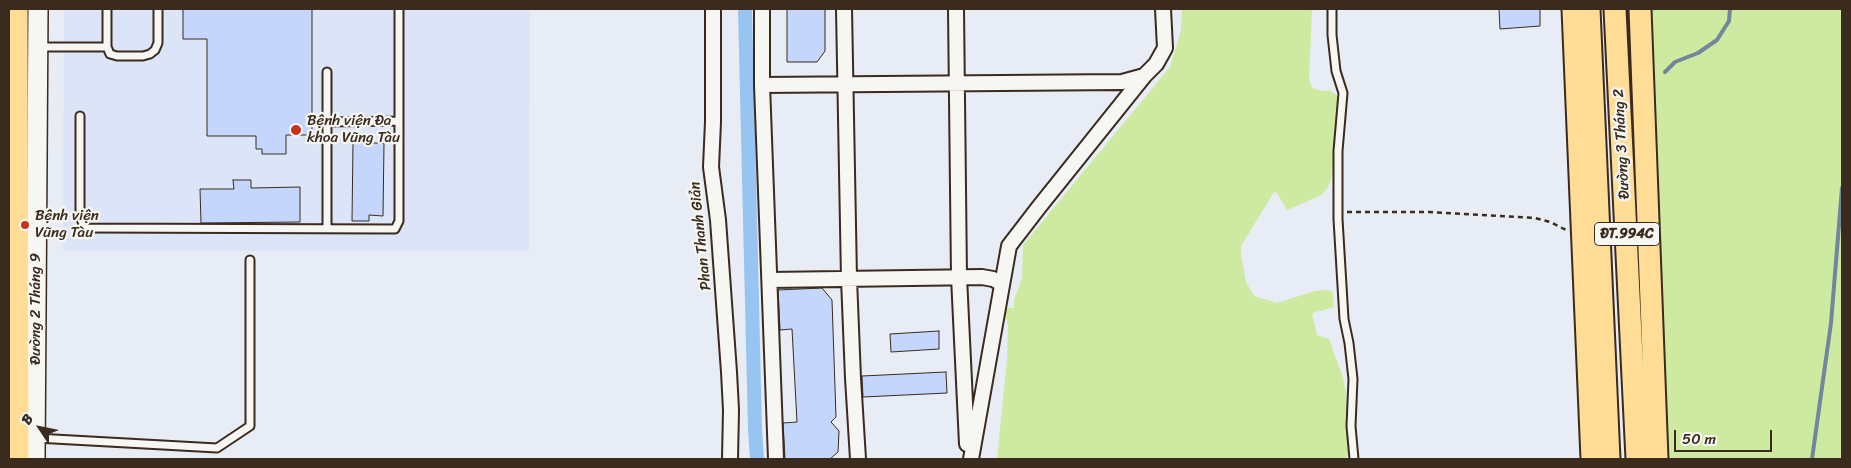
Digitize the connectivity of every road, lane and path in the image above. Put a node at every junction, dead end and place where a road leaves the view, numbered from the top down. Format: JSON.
{"nodes":[{"id":1,"x":18,"y":9,"type":"edge"},
{"id":2,"x":38,"y":9,"type":"edge"},
{"id":3,"x":107,"y":9,"type":"edge"},
{"id":4,"x":158,"y":9,"type":"edge"},
{"id":5,"x":399,"y":9,"type":"edge"},
{"id":6,"x":713,"y":9,"type":"edge"},
{"id":7,"x":762,"y":9,"type":"edge"},
{"id":8,"x":844,"y":9,"type":"edge"},
{"id":9,"x":956,"y":9,"type":"edge"},
{"id":10,"x":1163,"y":9,"type":"edge"},
{"id":11,"x":1332,"y":9,"type":"edge"},
{"id":12,"x":1573,"y":9,"type":"edge"},
{"id":13,"x":1589,"y":9,"type":"edge"},
{"id":14,"x":1615,"y":9,"type":"edge"},
{"id":15,"x":1640,"y":9,"type":"edge"},
{"id":16,"x":106,"y":46,"type":"junction"},
{"id":17,"x":28,"y":47,"type":"junction"},
{"id":18,"x":327,"y":72,"type":"dead end"},
{"id":19,"x":1144,"y":76,"type":"junction"},
{"id":20,"x":956,"y":83,"type":"junction"},
{"id":21,"x":845,"y":84,"type":"junction"},
{"id":22,"x":762,"y":85,"type":"junction"},
{"id":23,"x":80,"y":116,"type":"dead end"},
{"id":24,"x":398,"y":121,"type":"junction"},
{"id":25,"x":327,"y":122,"type":"junction"},
{"id":26,"x":1338,"y":212,"type":"junction"},
{"id":27,"x":327,"y":228,"type":"junction"},
{"id":28,"x":1582,"y":239,"type":"junction"},
{"id":29,"x":250,"y":260,"type":"dead end"},
{"id":30,"x":959,"y":277,"type":"junction"},
{"id":31,"x":849,"y":279,"type":"junction"},
{"id":32,"x":770,"y":280,"type":"junction"},
{"id":33,"x":1002,"y":284,"type":"junction"},
{"id":34,"x":35,"y":438,"type":"junction"},
{"id":35,"x":18,"y":459,"type":"edge"},
{"id":36,"x":35,"y":459,"type":"edge"},
{"id":37,"x":730,"y":459,"type":"edge"},
{"id":38,"x":776,"y":459,"type":"edge"},
{"id":39,"x":858,"y":459,"type":"edge"},
{"id":40,"x":970,"y":459,"type":"edge"},
{"id":41,"x":1354,"y":459,"type":"edge"},
{"id":42,"x":1592,"y":459,"type":"edge"},
{"id":43,"x":1609,"y":459,"type":"edge"},
{"id":44,"x":1637,"y":459,"type":"edge"},
{"id":45,"x":1657,"y":459,"type":"edge"}],
"edges":[{"from":1,"to":17,"type":"main road","name":"Đường 2 Tháng 9"},
{"from":2,"to":17,"type":"main road","name":"Đường 2 Tháng 9"},
{"from":3,"to":16,"type":"lane"},
{"from":4,"to":16,"type":"lane"},
{"from":5,"to":24,"type":"lane"},
{"from":6,"to":37,"type":"street","name":"Phan Thanh Giản"},
{"from":7,"to":22,"type":"street"},
{"from":8,"to":21,"type":"street"},
{"from":9,"to":20,"type":"street"},
{"from":10,"to":19,"type":"street"},
{"from":11,"to":26,"type":"lane"},
{"from":12,"to":28,"type":"main road","number":"ĐT.994C"},
{"from":13,"to":43,"type":"main road","name":"Đường 3 Tháng 2","number":"ĐT.994C"},
{"from":14,"to":44,"type":"main road","name":"Đường 3 Tháng 2","number":"ĐT.994C"},
{"from":15,"to":45,"type":"main road","name":"Đường 3 Tháng 2","number":"ĐT.994C"},
{"from":16,"to":17,"type":"lane"},
{"from":17,"to":34,"type":"main road","name":"Đường 2 Tháng 9"},
{"from":17,"to":35,"type":"main road","name":"Đường 2 Tháng 9"},
{"from":18,"to":25,"type":"lane"},
{"from":19,"to":20,"type":"street"},
{"from":19,"to":33,"type":"street"},
{"from":20,"to":21,"type":"street"},
{"from":20,"to":30,"type":"street"},
{"from":21,"to":22,"type":"street"},
{"from":21,"to":31,"type":"street"},
{"from":22,"to":32,"type":"street"},
{"from":23,"to":27,"type":"lane"},
{"from":24,"to":25,"type":"lane"},
{"from":24,"to":27,"type":"lane"},
{"from":25,"to":27,"type":"lane"},
{"from":26,"to":28,"type":"path"},
{"from":26,"to":41,"type":"lane"},
{"from":28,"to":42,"type":"main road","number":"ĐT.994C"},
{"from":29,"to":34,"type":"lane"},
{"from":30,"to":31,"type":"street"},
{"from":30,"to":33,"type":"street"},
{"from":30,"to":40,"type":"street"},
{"from":31,"to":32,"type":"street"},
{"from":31,"to":39,"type":"street"},
{"from":32,"to":38,"type":"street"},
{"from":33,"to":40,"type":"street"},
{"from":34,"to":36,"type":"main road","name":"Đường 2 Tháng 9"}]}
